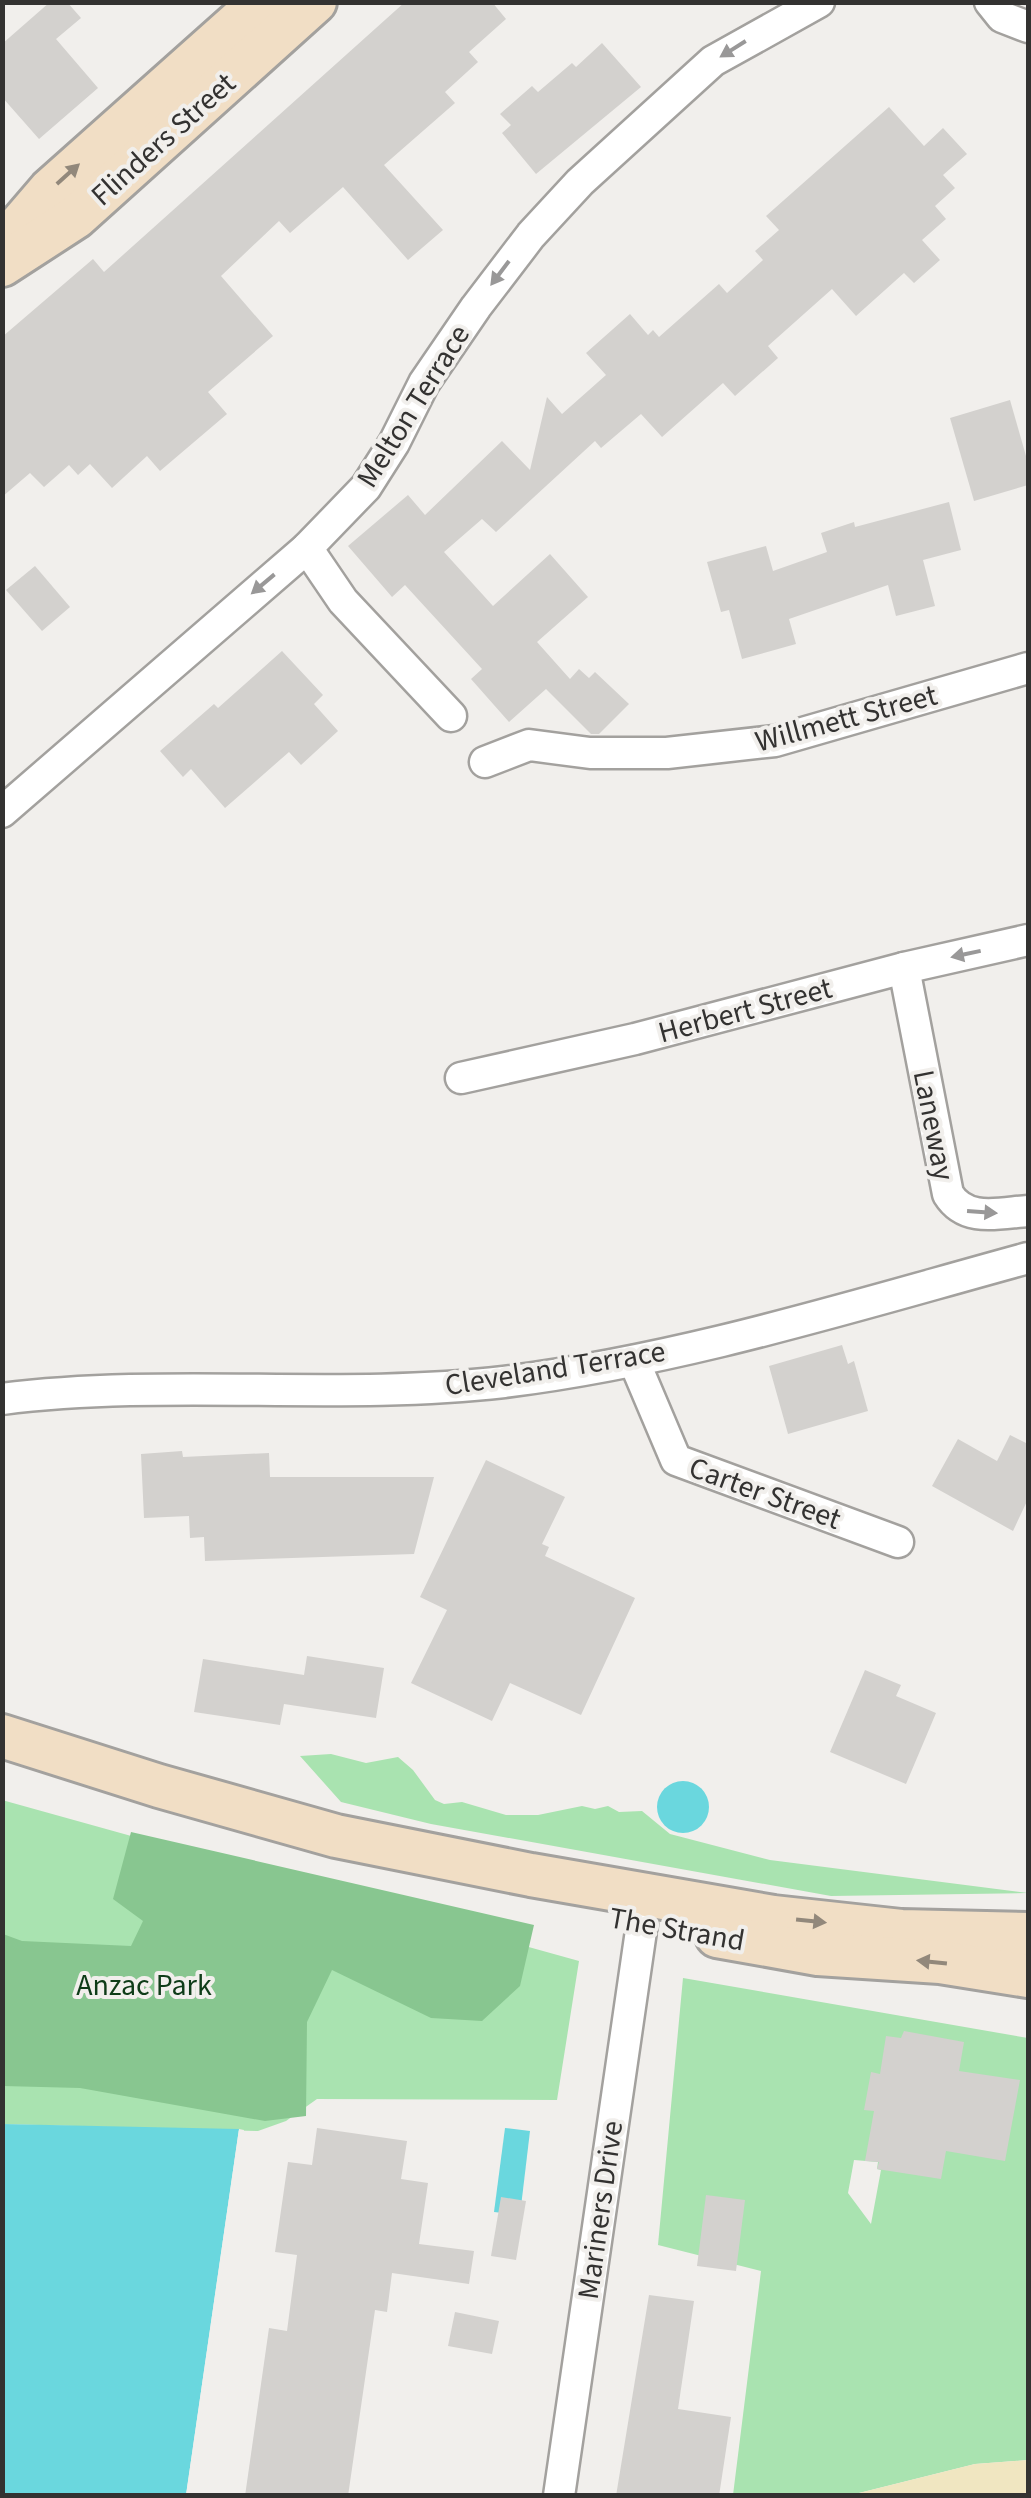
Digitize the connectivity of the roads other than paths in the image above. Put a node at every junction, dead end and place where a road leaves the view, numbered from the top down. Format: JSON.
{"nodes":[{"id":1,"x":261,"y":2,"type":"edge"},
{"id":2,"x":315,"y":2,"type":"edge"},
{"id":3,"x":819,"y":2,"type":"edge"},
{"id":4,"x":990,"y":2,"type":"edge"},
{"id":5,"x":1028,"y":27,"type":"edge"},
{"id":6,"x":2,"y":246,"type":"edge"},
{"id":7,"x":2,"y":266,"type":"edge"},
{"id":8,"x":306,"y":548,"type":"junction"},
{"id":9,"x":1028,"y":668,"type":"edge"},
{"id":10,"x":451,"y":716,"type":"dead end"},
{"id":11,"x":485,"y":762,"type":"dead end"},
{"id":12,"x":2,"y":812,"type":"edge"},
{"id":13,"x":1028,"y":940,"type":"edge"},
{"id":14,"x":904,"y":968,"type":"junction"},
{"id":15,"x":461,"y":1078,"type":"dead end"},
{"id":16,"x":1028,"y":1211,"type":"edge"},
{"id":17,"x":1028,"y":1258,"type":"edge"},
{"id":18,"x":634,"y":1362,"type":"junction"},
{"id":19,"x":2,"y":1385,"type":"edge"},
{"id":20,"x":70,"y":1392,"type":"junction"},
{"id":21,"x":2,"y":1399,"type":"edge"},
{"id":22,"x":898,"y":1542,"type":"dead end"},
{"id":23,"x":2,"y":1736,"type":"edge"},
{"id":24,"x":644,"y":1911,"type":"junction"},
{"id":25,"x":1028,"y":1934,"type":"edge"},
{"id":26,"x":1028,"y":1976,"type":"edge"},
{"id":27,"x":559,"y":2496,"type":"edge"}],
"edges":[{"from":6,"to":1,"type":"street","name":"Flinders Street","one_way":true},
{"from":2,"to":7,"type":"street","name":"Flinders Street"},
{"from":3,"to":8,"type":"street","name":"Melton Terrace","one_way":true},
{"from":4,"to":5,"type":"street"},
{"from":8,"to":10,"type":"street"},
{"from":8,"to":12,"type":"street","name":"Melton Terrace","one_way":true},
{"from":9,"to":11,"type":"street","name":"Willmett Street"},
{"from":13,"to":14,"type":"street","name":"Herbert Street","one_way":true},
{"from":14,"to":15,"type":"street","name":"Herbert Street"},
{"from":14,"to":16,"type":"street","name":"Laneway","one_way":true},
{"from":17,"to":18,"type":"street","name":"Cleveland Terrace"},
{"from":18,"to":20,"type":"street","name":"Cleveland Terrace"},
{"from":18,"to":22,"type":"street","name":"Carter Street"},
{"from":19,"to":20,"type":"street","name":"Cleveland Terrace"},
{"from":20,"to":21,"type":"street","name":"Cleveland Terrace"},
{"from":23,"to":24,"type":"street","name":"The Strand"},
{"from":24,"to":25,"type":"street","name":"The Strand","one_way":true},
{"from":26,"to":24,"type":"street","name":"The Strand","one_way":true},
{"from":24,"to":27,"type":"street","name":"Mariners Drive"}]}
